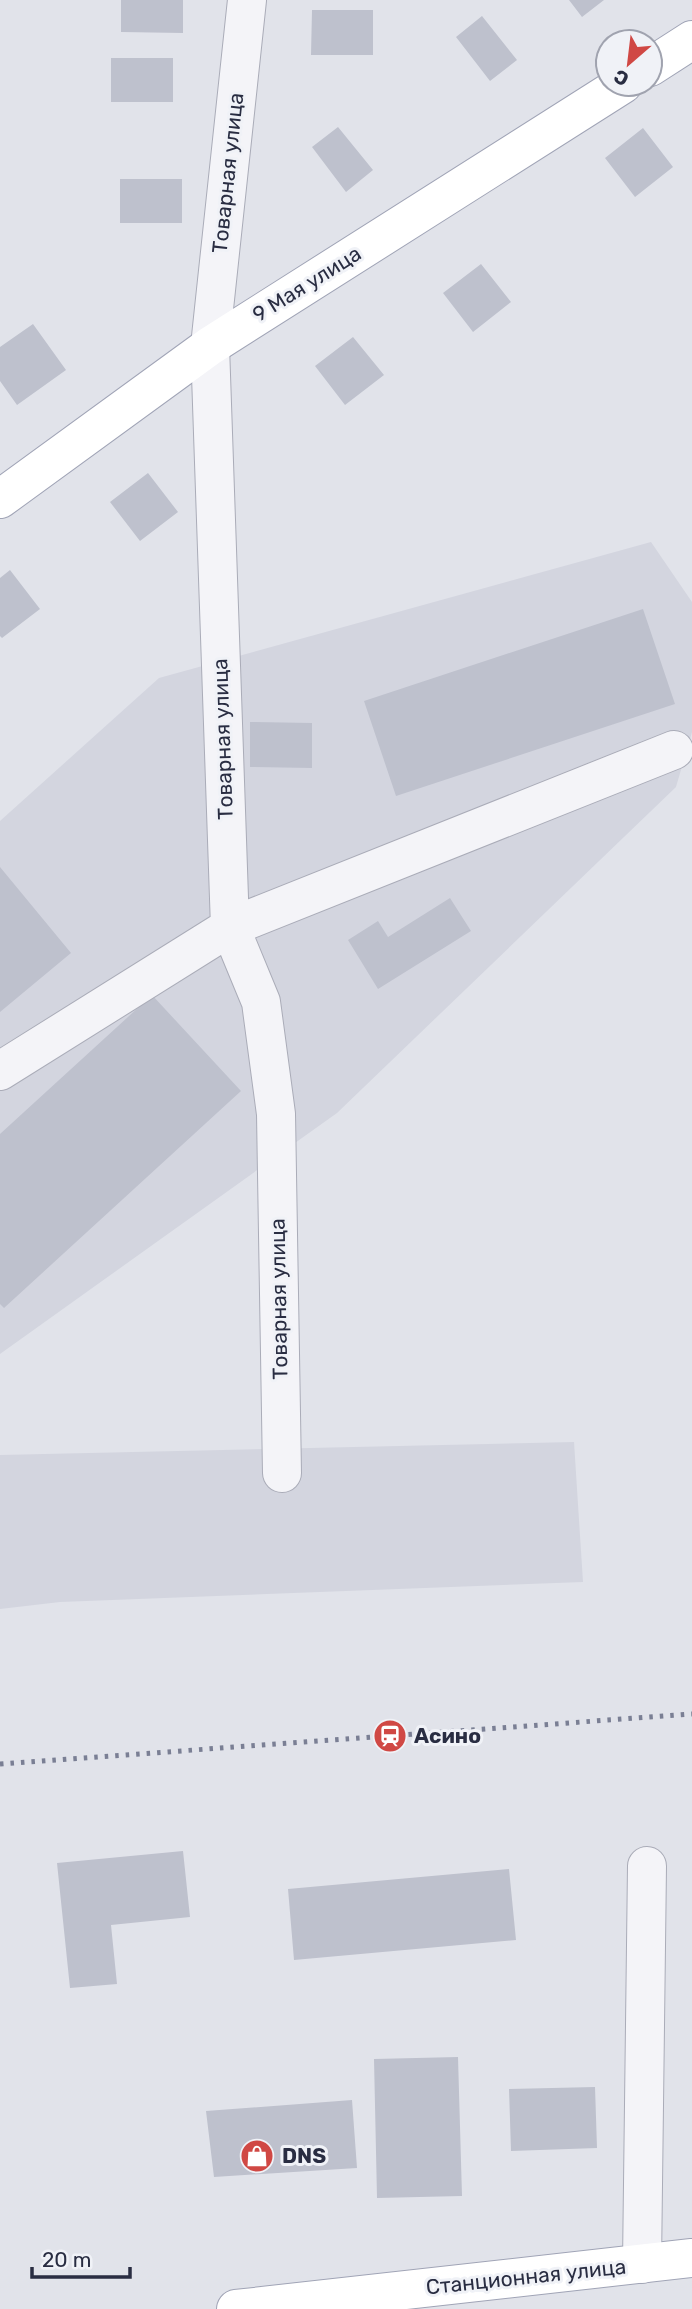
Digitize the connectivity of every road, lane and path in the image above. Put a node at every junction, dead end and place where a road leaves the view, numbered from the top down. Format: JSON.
{"nodes":[{"id":1,"x":247,"y":0,"type":"edge"},
{"id":2,"x":692,"y":40,"type":"edge"},
{"id":3,"x":664,"y":58,"type":"edge"},
{"id":4,"x":601,"y":98,"type":"edge"},
{"id":5,"x":210,"y":345,"type":"junction"},
{"id":6,"x":0,"y":499,"type":"edge"},
{"id":7,"x":674,"y":750,"type":"dead end"},
{"id":8,"x":230,"y":928,"type":"junction"},
{"id":9,"x":0,"y":1071,"type":"edge"},
{"id":10,"x":282,"y":1473,"type":"dead end"},
{"id":11,"x":647,"y":1866,"type":"dead end"},
{"id":12,"x":692,"y":2258,"type":"edge"},
{"id":13,"x":642,"y":2264,"type":"junction"},
{"id":14,"x":236,"y":2309,"type":"edge"}],
"edges":[{"from":1,"to":5,"type":"street","name":"Товарная улица"},
{"from":2,"to":3,"type":"main road"},
{"from":4,"to":5,"type":"main road","name":"9 Мая улица"},
{"from":5,"to":6,"type":"main road","name":"9 Мая улица"},
{"from":5,"to":8,"type":"street","name":"Товарная улица"},
{"from":7,"to":8,"type":"street"},
{"from":8,"to":9,"type":"street"},
{"from":8,"to":10,"type":"street","name":"Товарная улица"},
{"from":11,"to":13,"type":"street"},
{"from":12,"to":13,"type":"main road","name":"Станционная улица"},
{"from":13,"to":14,"type":"main road","name":"Станционная улица"}]}
